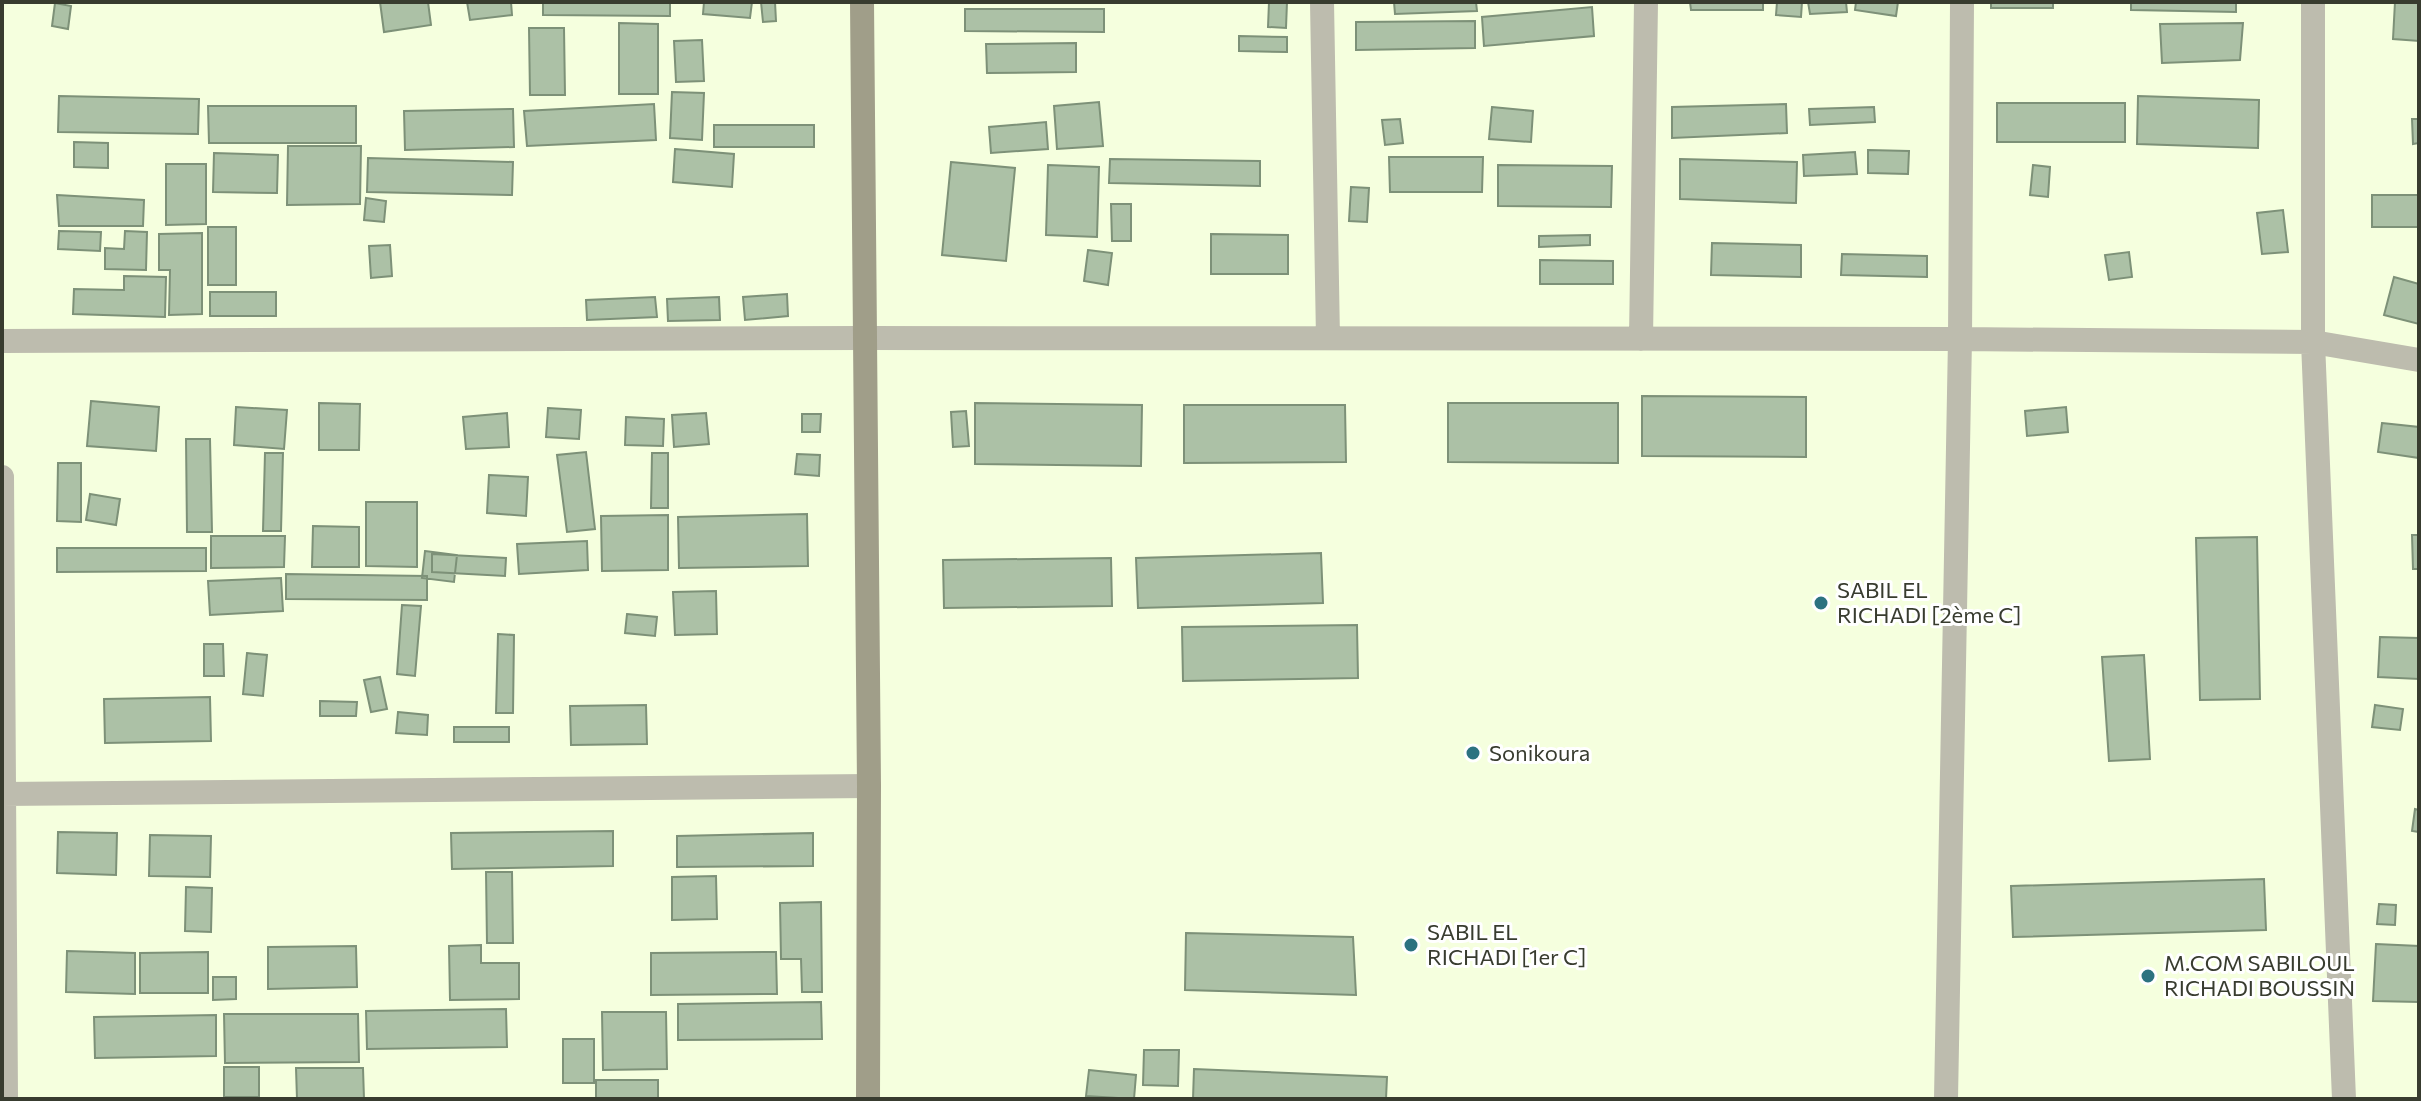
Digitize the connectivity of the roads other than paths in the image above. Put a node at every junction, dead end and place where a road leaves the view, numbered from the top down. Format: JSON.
{"nodes":[{"id":1,"x":862,"y":2,"type":"edge"},
{"id":2,"x":1322,"y":2,"type":"edge"},
{"id":3,"x":1646,"y":2,"type":"edge"},
{"id":4,"x":1962,"y":2,"type":"edge"},
{"id":5,"x":2313,"y":2,"type":"edge"},
{"id":6,"x":864,"y":338,"type":"junction"},
{"id":7,"x":1328,"y":338,"type":"junction"},
{"id":8,"x":1641,"y":339,"type":"junction"},
{"id":9,"x":1960,"y":339,"type":"junction"},
{"id":10,"x":2,"y":341,"type":"edge"},
{"id":11,"x":2313,"y":342,"type":"junction"},
{"id":12,"x":2419,"y":360,"type":"edge"},
{"id":13,"x":2,"y":477,"type":"edge"},
{"id":14,"x":869,"y":786,"type":"junction"},
{"id":15,"x":4,"y":794,"type":"edge"},
{"id":16,"x":6,"y":1099,"type":"edge"},
{"id":17,"x":868,"y":1099,"type":"edge"},
{"id":18,"x":1946,"y":1099,"type":"edge"},
{"id":19,"x":2344,"y":1099,"type":"edge"}],
"edges":[{"from":1,"to":6,"type":"street"},
{"from":2,"to":7,"type":"street"},
{"from":3,"to":8,"type":"street"},
{"from":4,"to":9,"type":"street"},
{"from":5,"to":11,"type":"street"},
{"from":6,"to":7,"type":"street"},
{"from":6,"to":10,"type":"street"},
{"from":6,"to":14,"type":"street"},
{"from":7,"to":8,"type":"street"},
{"from":8,"to":9,"type":"street"},
{"from":9,"to":11,"type":"street"},
{"from":9,"to":18,"type":"street"},
{"from":11,"to":12,"type":"street"},
{"from":11,"to":19,"type":"street"},
{"from":13,"to":15,"type":"street"},
{"from":14,"to":15,"type":"street"},
{"from":14,"to":17,"type":"street"},
{"from":15,"to":16,"type":"street"}]}
